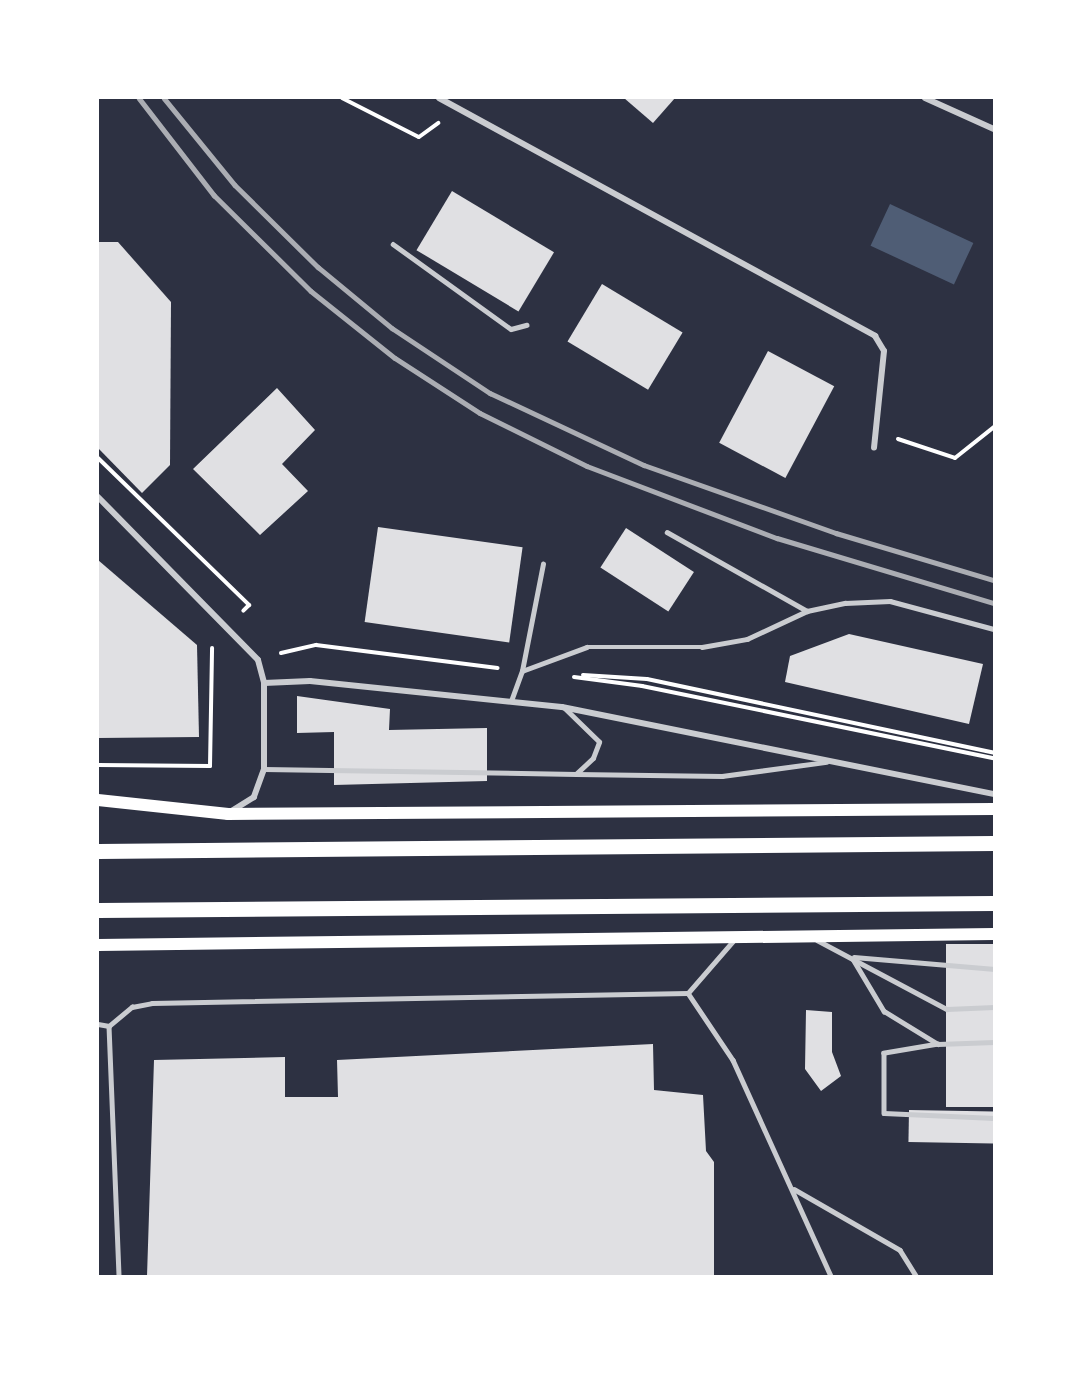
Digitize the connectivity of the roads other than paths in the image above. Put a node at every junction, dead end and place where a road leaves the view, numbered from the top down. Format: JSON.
{"nodes":[{"id":1,"x":439,"y":98,"type":"edge"},
{"id":2,"x":925,"y":98,"type":"edge"},
{"id":3,"x":994,"y":129,"type":"edge"},
{"id":4,"x":393,"y":244,"type":"dead end"},
{"id":5,"x":526,"y":325,"type":"dead end"},
{"id":6,"x":874,"y":447,"type":"dead end"},
{"id":7,"x":98,"y":497,"type":"edge"},
{"id":8,"x":667,"y":532,"type":"dead end"},
{"id":9,"x":543,"y":564,"type":"dead end"},
{"id":10,"x":807,"y":611,"type":"junction"},
{"id":11,"x":994,"y":629,"type":"edge"},
{"id":12,"x":522,"y":671,"type":"junction"},
{"id":13,"x":264,"y":683,"type":"junction"},
{"id":14,"x":511,"y":700,"type":"junction"},
{"id":15,"x":562,"y":707,"type":"junction"},
{"id":16,"x":826,"y":762,"type":"junction"},
{"id":17,"x":264,"y":769,"type":"junction"},
{"id":18,"x":576,"y":774,"type":"junction"},
{"id":19,"x":994,"y":794,"type":"edge"},
{"id":20,"x":98,"y":800,"type":"edge"},
{"id":21,"x":994,"y":808,"type":"edge"},
{"id":22,"x":228,"y":814,"type":"junction"},
{"id":23,"x":994,"y":843,"type":"edge"},
{"id":24,"x":98,"y":851,"type":"edge"},
{"id":25,"x":994,"y":903,"type":"edge"},
{"id":26,"x":98,"y":910,"type":"edge"},
{"id":27,"x":994,"y":934,"type":"edge"},
{"id":28,"x":809,"y":936,"type":"junction"},
{"id":29,"x":736,"y":937,"type":"junction"},
{"id":30,"x":98,"y":945,"type":"edge"},
{"id":31,"x":852,"y":956,"type":"junction"},
{"id":32,"x":994,"y":969,"type":"edge"},
{"id":33,"x":688,"y":993,"type":"junction"},
{"id":34,"x":994,"y":1007,"type":"edge"},
{"id":35,"x":98,"y":1024,"type":"edge"},
{"id":36,"x":109,"y":1026,"type":"junction"},
{"id":37,"x":994,"y":1042,"type":"edge"},
{"id":38,"x":938,"y":1044,"type":"junction"},
{"id":39,"x":994,"y":1118,"type":"edge"},
{"id":40,"x":794,"y":1188,"type":"junction"},
{"id":41,"x":119,"y":1276,"type":"edge"},
{"id":42,"x":831,"y":1276,"type":"edge"},
{"id":43,"x":916,"y":1276,"type":"edge"}],
"edges":[{"from":1,"to":6,"type":"street"},
{"from":2,"to":3,"type":"street"},
{"from":4,"to":5,"type":"lane"},
{"from":7,"to":13,"type":"street"},
{"from":8,"to":10,"type":"lane"},
{"from":9,"to":12,"type":"lane"},
{"from":10,"to":11,"type":"lane"},
{"from":10,"to":12,"type":"lane"},
{"from":12,"to":14,"type":"lane"},
{"from":13,"to":14,"type":"street"},
{"from":13,"to":17,"type":"street"},
{"from":14,"to":15,"type":"street"},
{"from":15,"to":16,"type":"street"},
{"from":15,"to":18,"type":"lane"},
{"from":16,"to":18,"type":"lane"},
{"from":16,"to":19,"type":"street"},
{"from":17,"to":18,"type":"lane"},
{"from":17,"to":22,"type":"street"},
{"from":20,"to":22,"type":"main road"},
{"from":21,"to":22,"type":"main road"},
{"from":23,"to":24,"type":"main road"},
{"from":25,"to":26,"type":"main road"},
{"from":27,"to":28,"type":"main road"},
{"from":28,"to":29,"type":"main road"},
{"from":28,"to":31,"type":"lane"},
{"from":29,"to":30,"type":"main road"},
{"from":29,"to":33,"type":"lane"},
{"from":31,"to":32,"type":"lane"},
{"from":31,"to":34,"type":"lane"},
{"from":31,"to":38,"type":"lane"},
{"from":33,"to":36,"type":"lane"},
{"from":33,"to":40,"type":"lane"},
{"from":35,"to":36,"type":"lane"},
{"from":36,"to":41,"type":"lane"},
{"from":37,"to":38,"type":"lane"},
{"from":38,"to":39,"type":"lane"},
{"from":40,"to":42,"type":"lane"},
{"from":40,"to":43,"type":"lane"}]}
